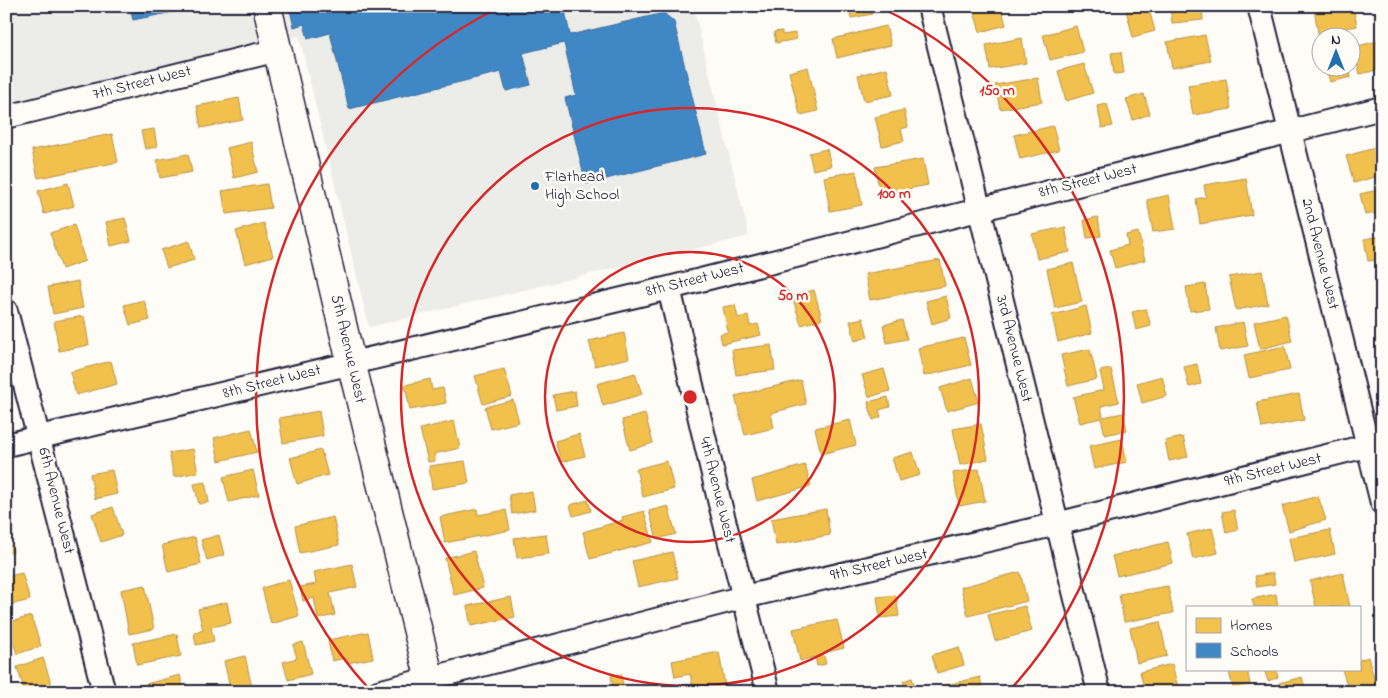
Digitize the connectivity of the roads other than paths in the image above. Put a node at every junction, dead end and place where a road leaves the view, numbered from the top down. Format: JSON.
{"nodes":[{"id":1,"x":267,"y":6,"type":"edge"},
{"id":2,"x":928,"y":6,"type":"edge"},
{"id":3,"x":1259,"y":6,"type":"edge"},
{"id":4,"x":278,"y":50,"type":"junction"},
{"id":5,"x":1382,"y":108,"type":"edge"},
{"id":6,"x":6,"y":117,"type":"edge"},
{"id":7,"x":1290,"y":131,"type":"junction"},
{"id":8,"x":979,"y":209,"type":"junction"},
{"id":9,"x":669,"y":288,"type":"junction"},
{"id":10,"x":6,"y":311,"type":"edge"},
{"id":11,"x":351,"y":362,"type":"junction"},
{"id":12,"x":40,"y":437,"type":"junction"},
{"id":13,"x":1375,"y":444,"type":"edge"},
{"id":14,"x":6,"y":445,"type":"edge"},
{"id":15,"x":1382,"y":502,"type":"edge"},
{"id":16,"x":1057,"y":524,"type":"junction"},
{"id":17,"x":744,"y":597,"type":"junction"},
{"id":18,"x":431,"y":686,"type":"edge"},
{"id":19,"x":104,"y":692,"type":"edge"},
{"id":20,"x":378,"y":692,"type":"edge"},
{"id":21,"x":768,"y":692,"type":"edge"},
{"id":22,"x":1099,"y":692,"type":"edge"}],
"edges":[{"from":1,"to":4,"type":"street","name":"5th Avenue West"},
{"from":2,"to":8,"type":"street","name":"3rd Avenue West"},
{"from":3,"to":7,"type":"street","name":"2nd Avenue West"},
{"from":4,"to":6,"type":"street","name":"7th Street West"},
{"from":4,"to":11,"type":"street","name":"5th Avenue West"},
{"from":5,"to":7,"type":"street","name":"8th Street West"},
{"from":7,"to":8,"type":"street","name":"8th Street West"},
{"from":7,"to":13,"type":"street","name":"2nd Avenue West"},
{"from":8,"to":9,"type":"street","name":"8th Street West"},
{"from":8,"to":16,"type":"street","name":"3rd Avenue West"},
{"from":9,"to":11,"type":"street","name":"8th Street West"},
{"from":9,"to":17,"type":"street","name":"4th Avenue West"},
{"from":10,"to":12,"type":"street","name":"6th Avenue West"},
{"from":11,"to":12,"type":"street","name":"8th Street West"},
{"from":11,"to":18,"type":"street","name":"5th Avenue West"},
{"from":12,"to":14,"type":"street","name":"8th Street West"},
{"from":12,"to":19,"type":"street","name":"6th Avenue West"},
{"from":13,"to":15,"type":"street","name":"2nd Avenue West"},
{"from":13,"to":16,"type":"street","name":"9th Street West"},
{"from":16,"to":17,"type":"street","name":"9th Street West"},
{"from":16,"to":22,"type":"street","name":"3rd Avenue West"},
{"from":17,"to":18,"type":"street","name":"9th Street West"},
{"from":17,"to":21,"type":"street","name":"4th Avenue West"},
{"from":18,"to":20,"type":"street","name":"9th Street West"}]}
